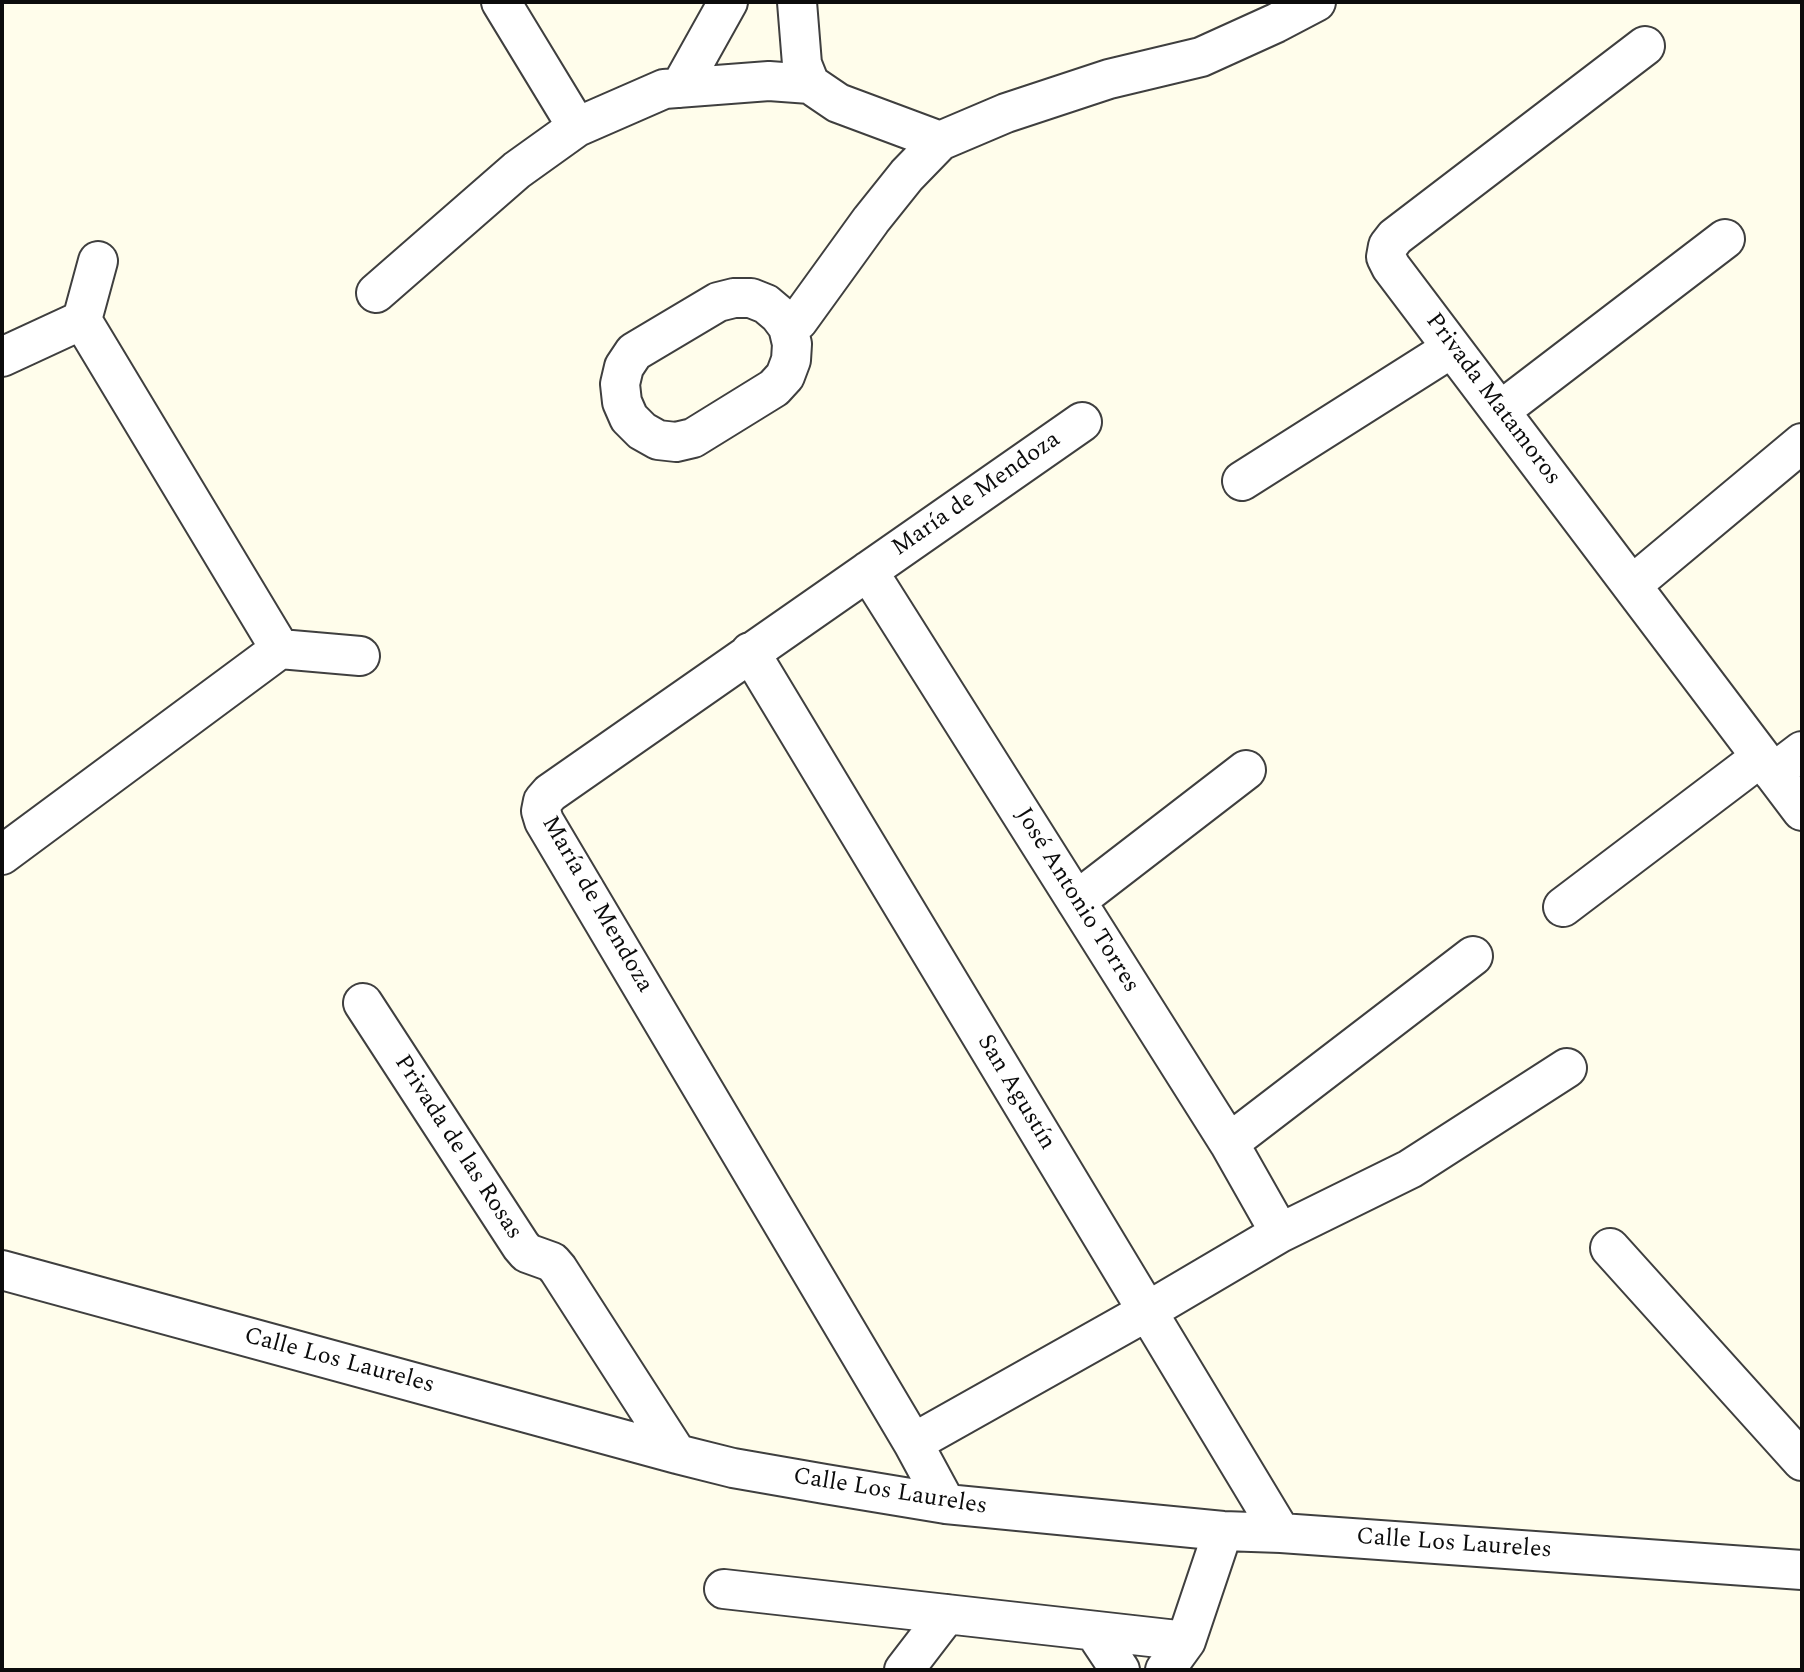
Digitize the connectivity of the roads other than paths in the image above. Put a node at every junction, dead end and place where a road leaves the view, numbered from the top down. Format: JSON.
{"nodes":[{"id":1,"x":501,"y":2,"type":"edge"},
{"id":2,"x":728,"y":2,"type":"edge"},
{"id":3,"x":797,"y":2,"type":"edge"},
{"id":4,"x":1316,"y":2,"type":"edge"},
{"id":5,"x":1645,"y":46,"type":"dead end"},
{"id":6,"x":810,"y":85,"type":"junction"},
{"id":7,"x":680,"y":88,"type":"junction"},
{"id":8,"x":577,"y":127,"type":"junction"},
{"id":9,"x":940,"y":141,"type":"junction"},
{"id":10,"x":1725,"y":239,"type":"dead end"},
{"id":11,"x":98,"y":261,"type":"dead end"},
{"id":12,"x":376,"y":293,"type":"dead end"},
{"id":13,"x":82,"y":320,"type":"junction"},
{"id":14,"x":788,"y":327,"type":"junction"},
{"id":15,"x":1452,"y":348,"type":"junction"},
{"id":16,"x":2,"y":357,"type":"edge"},
{"id":17,"x":1500,"y":411,"type":"junction"},
{"id":18,"x":1082,"y":422,"type":"dead end"},
{"id":19,"x":1802,"y":443,"type":"edge"},
{"id":20,"x":1242,"y":481,"type":"dead end"},
{"id":21,"x":868,"y":571,"type":"junction"},
{"id":22,"x":1632,"y":585,"type":"junction"},
{"id":23,"x":280,"y":649,"type":"junction"},
{"id":24,"x":750,"y":653,"type":"junction"},
{"id":25,"x":360,"y":656,"type":"dead end"},
{"id":26,"x":1779,"y":760,"type":"edge"},
{"id":27,"x":1246,"y":770,"type":"dead end"},
{"id":28,"x":1802,"y":811,"type":"edge"},
{"id":29,"x":2,"y":855,"type":"edge"},
{"id":30,"x":1076,"y":901,"type":"junction"},
{"id":31,"x":1563,"y":907,"type":"dead end"},
{"id":32,"x":1473,"y":956,"type":"dead end"},
{"id":33,"x":363,"y":1003,"type":"dead end"},
{"id":34,"x":1567,"y":1068,"type":"dead end"},
{"id":35,"x":1229,"y":1143,"type":"junction"},
{"id":36,"x":1280,"y":1233,"type":"junction"},
{"id":37,"x":1610,"y":1248,"type":"dead end"},
{"id":38,"x":2,"y":1270,"type":"edge"},
{"id":39,"x":1146,"y":1312,"type":"junction"},
{"id":40,"x":913,"y":1443,"type":"junction"},
{"id":41,"x":677,"y":1454,"type":"junction"},
{"id":42,"x":1802,"y":1461,"type":"edge"},
{"id":43,"x":946,"y":1504,"type":"junction"},
{"id":44,"x":1223,"y":1531,"type":"junction"},
{"id":45,"x":1280,"y":1533,"type":"junction"},
{"id":46,"x":1802,"y":1570,"type":"edge"},
{"id":47,"x":724,"y":1589,"type":"dead end"},
{"id":48,"x":947,"y":1614,"type":"junction"},
{"id":49,"x":1094,"y":1631,"type":"junction"},
{"id":50,"x":1175,"y":1655,"type":"edge"},
{"id":51,"x":904,"y":1670,"type":"edge"},
{"id":52,"x":1120,"y":1670,"type":"edge"}],
"edges":[{"from":1,"to":8,"type":"street"},
{"from":2,"to":7,"type":"street"},
{"from":3,"to":6,"type":"street"},
{"from":4,"to":9,"type":"street"},
{"from":5,"to":15,"type":"street","name":"Privada Matamoros"},
{"from":6,"to":7,"type":"street"},
{"from":6,"to":9,"type":"street"},
{"from":7,"to":8,"type":"street"},
{"from":8,"to":12,"type":"street"},
{"from":9,"to":14,"type":"street"},
{"from":10,"to":17,"type":"street"},
{"from":11,"to":13,"type":"street"},
{"from":13,"to":16,"type":"street"},
{"from":13,"to":23,"type":"street"},
{"from":14,"to":14,"type":"street"},
{"from":15,"to":17,"type":"street","name":"Privada Matamoros"},
{"from":15,"to":20,"type":"street"},
{"from":17,"to":22,"type":"street","name":"Privada Matamoros"},
{"from":18,"to":21,"type":"street","name":"María de Mendoza"},
{"from":19,"to":22,"type":"street"},
{"from":21,"to":24,"type":"street","name":"María de Mendoza"},
{"from":21,"to":30,"type":"street","name":"José Antonio Torres"},
{"from":22,"to":26,"type":"street","name":"Privada Matamoros"},
{"from":23,"to":25,"type":"street"},
{"from":23,"to":29,"type":"street"},
{"from":24,"to":39,"type":"street","name":"San Agustín"},
{"from":24,"to":40,"type":"street","name":"María de Mendoza"},
{"from":26,"to":28,"type":"street","name":"Privada Matamoros"},
{"from":26,"to":31,"type":"street"},
{"from":27,"to":30,"type":"street"},
{"from":30,"to":35,"type":"street","name":"José Antonio Torres"},
{"from":32,"to":35,"type":"street"},
{"from":33,"to":41,"type":"street","name":"Privada de las Rosas"},
{"from":34,"to":36,"type":"street"},
{"from":35,"to":36,"type":"street","name":"José Antonio Torres"},
{"from":36,"to":39,"type":"street"},
{"from":37,"to":42,"type":"street"},
{"from":38,"to":41,"type":"street","name":"Calle Los Laureles"},
{"from":39,"to":40,"type":"street"},
{"from":39,"to":45,"type":"street","name":"San Agustín"},
{"from":40,"to":43,"type":"street","name":"María de Mendoza"},
{"from":41,"to":43,"type":"street","name":"Calle Los Laureles"},
{"from":43,"to":44,"type":"street","name":"Calle Los Laureles"},
{"from":44,"to":45,"type":"street","name":"Calle Los Laureles"},
{"from":44,"to":50,"type":"street"},
{"from":45,"to":46,"type":"street","name":"Calle Los Laureles"},
{"from":47,"to":48,"type":"street"},
{"from":48,"to":49,"type":"street"},
{"from":48,"to":51,"type":"street"},
{"from":49,"to":50,"type":"street"},
{"from":49,"to":52,"type":"street"}]}
